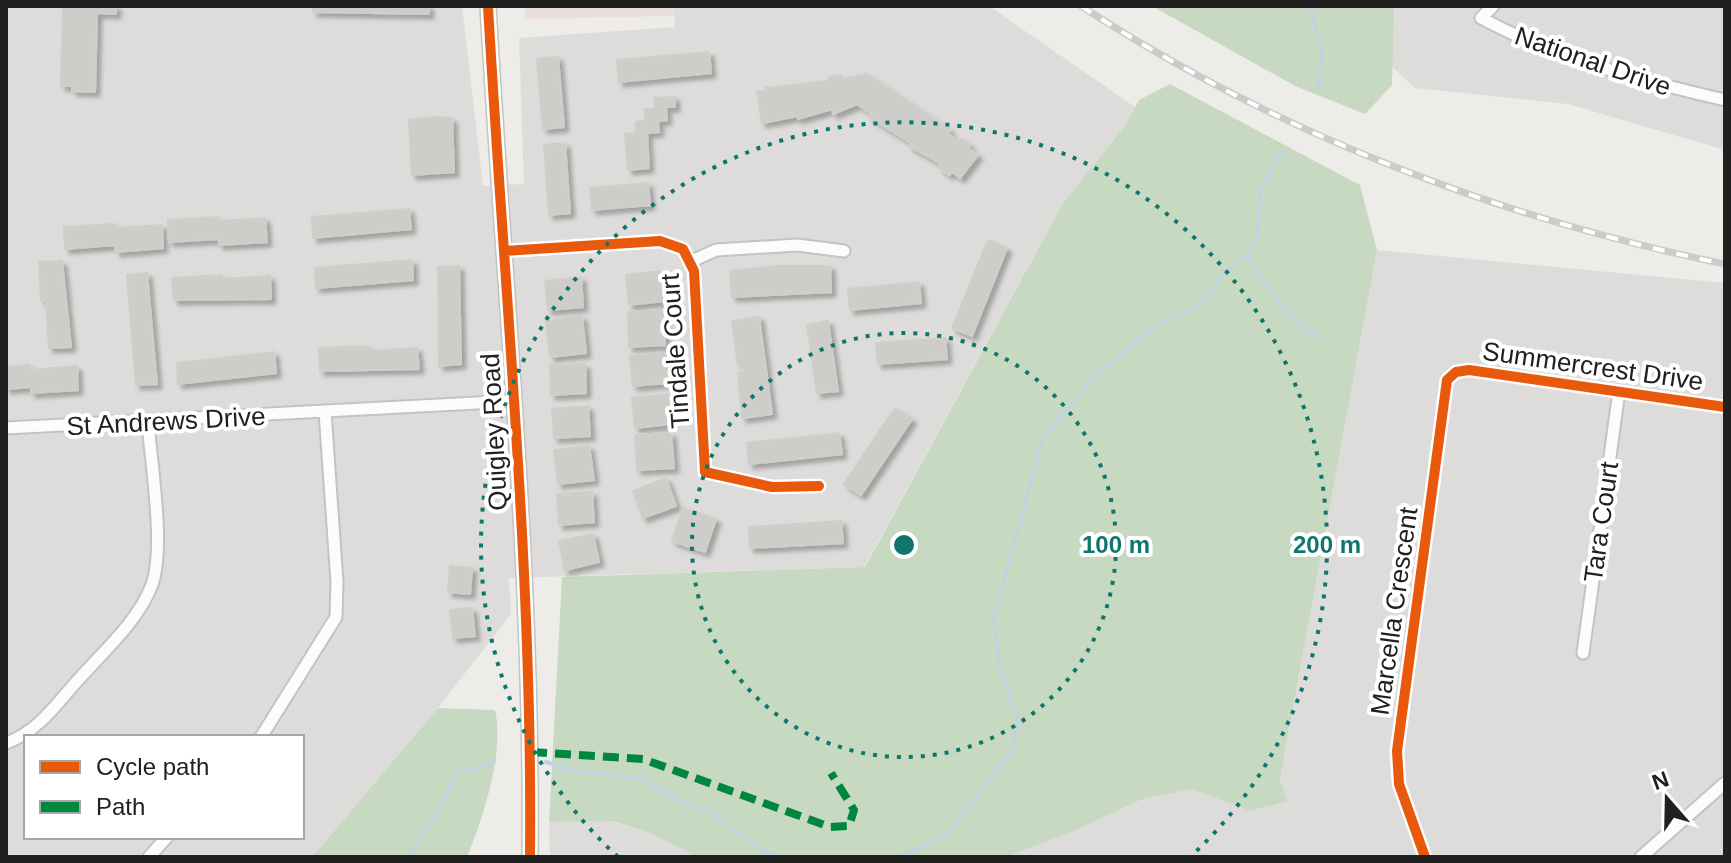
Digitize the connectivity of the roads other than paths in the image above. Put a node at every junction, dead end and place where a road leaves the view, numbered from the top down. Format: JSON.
{"nodes":[{"id":1,"x":488,"y":6,"type":"edge"},
{"id":2,"x":1493,"y":6,"type":"edge"},
{"id":3,"x":1725,"y":100,"type":"edge"},
{"id":4,"x":504,"y":251,"type":"junction"},
{"id":5,"x":844,"y":251,"type":"dead end"},
{"id":6,"x":692,"y":261,"type":"junction"},
{"id":7,"x":1456,"y":372,"type":"joint"},
{"id":8,"x":1619,"y":391,"type":"junction"},
{"id":9,"x":515,"y":401,"type":"junction"},
{"id":10,"x":1725,"y":407,"type":"edge"},
{"id":11,"x":325,"y":412,"type":"junction"},
{"id":12,"x":148,"y":422,"type":"junction"},
{"id":13,"x":6,"y":428,"type":"edge"},
{"id":14,"x":819,"y":486,"type":"dead end"},
{"id":15,"x":1583,"y":653,"type":"dead end"},
{"id":16,"x":262,"y":735,"type":"edge"},
{"id":17,"x":6,"y":743,"type":"edge"},
{"id":18,"x":1725,"y":783,"type":"edge"},
{"id":19,"x":165,"y":839,"type":"edge"},
{"id":20,"x":149,"y":857,"type":"edge"},
{"id":21,"x":530,"y":857,"type":"edge"},
{"id":22,"x":1425,"y":857,"type":"edge"},
{"id":23,"x":1641,"y":857,"type":"edge"}],
"edges":[{"from":1,"to":4,"type":"street","name":"Quigley Road"},
{"from":2,"to":3,"type":"street","name":"National Drive"},
{"from":4,"to":6,"type":"street","name":"Tindale Court"},
{"from":4,"to":9,"type":"street","name":"Quigley Road"},
{"from":5,"to":6,"type":"street"},
{"from":6,"to":14,"type":"street","name":"Tindale Court"},
{"from":7,"to":8,"type":"street","name":"Summercrest Drive"},
{"from":7,"to":22,"type":"street","name":"Marcella Crescent"},
{"from":8,"to":10,"type":"street","name":"Summercrest Drive"},
{"from":8,"to":15,"type":"street","name":"Tara Court"},
{"from":9,"to":11,"type":"street","name":"St Andrews Drive"},
{"from":9,"to":21,"type":"street","name":"Quigley Road"},
{"from":11,"to":12,"type":"street","name":"St Andrews Drive"},
{"from":11,"to":16,"type":"street"},
{"from":12,"to":13,"type":"street","name":"St Andrews Drive"},
{"from":12,"to":17,"type":"street"},
{"from":18,"to":23,"type":"street"},
{"from":19,"to":20,"type":"street"}]}
